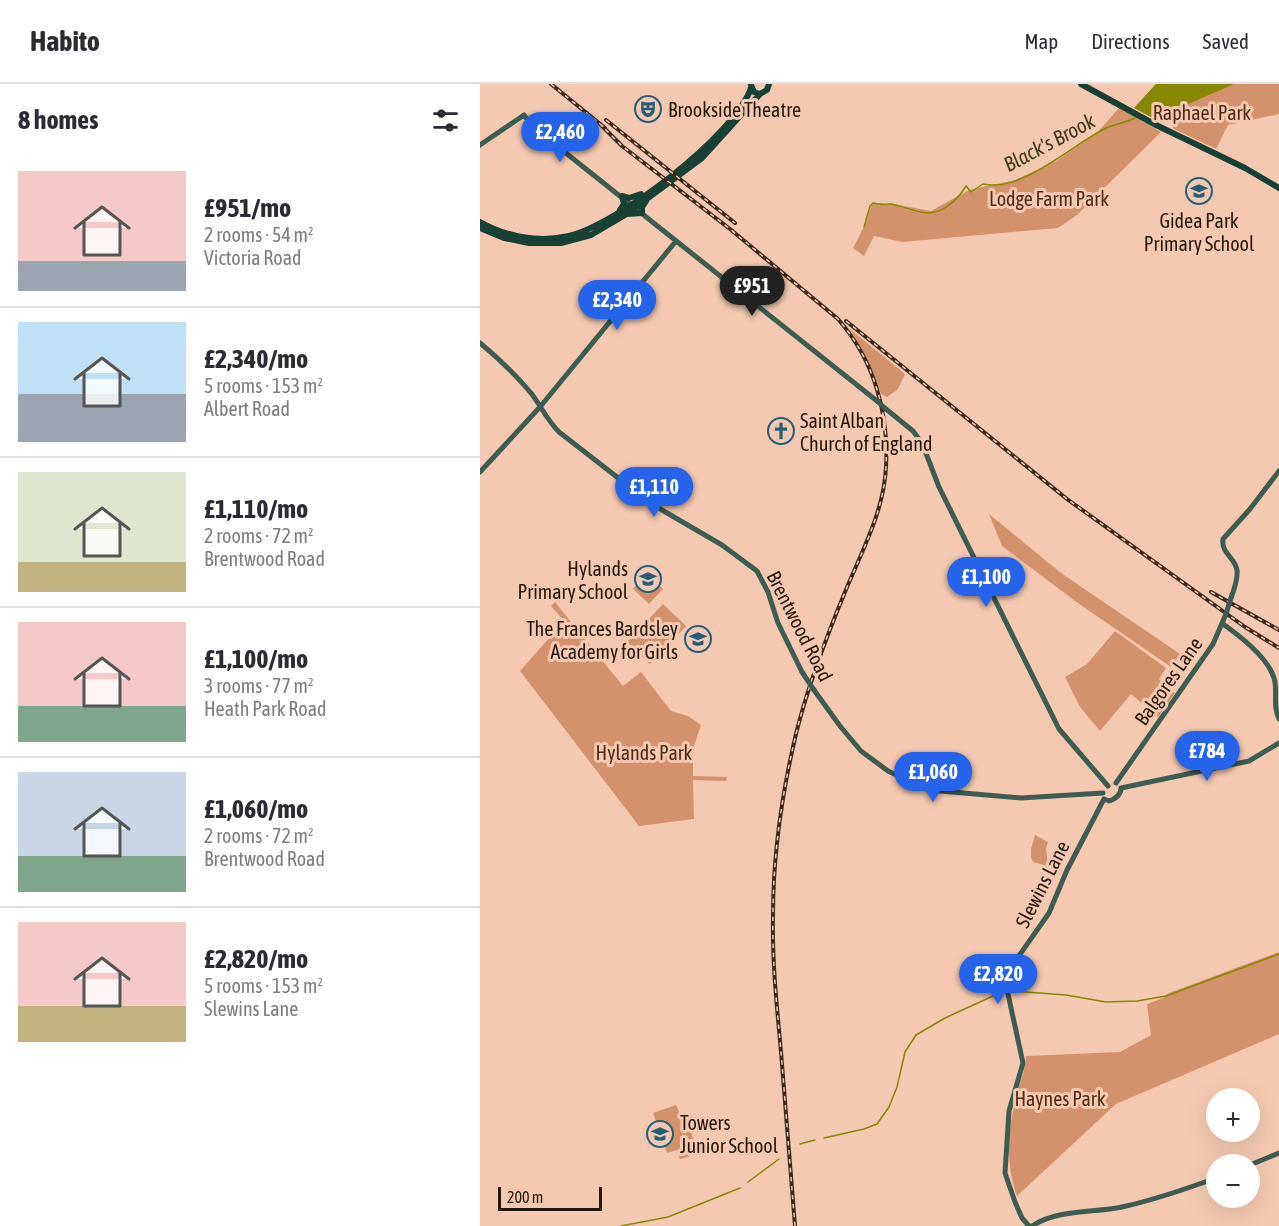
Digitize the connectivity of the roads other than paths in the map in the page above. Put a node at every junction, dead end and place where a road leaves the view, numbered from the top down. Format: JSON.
{"nodes":[{"id":1,"x":769,"y":84,"type":"edge"},
{"id":2,"x":1081,"y":84,"type":"edge"},
{"id":3,"x":751,"y":85,"type":"edge"},
{"id":4,"x":760,"y":94,"type":"junction"},
{"id":5,"x":480,"y":145,"type":"edge"},
{"id":6,"x":710,"y":150,"type":"junction"},
{"id":7,"x":696,"y":154,"type":"junction"},
{"id":8,"x":1279,"y":188,"type":"edge"},
{"id":9,"x":655,"y":190,"type":"junction"},
{"id":10,"x":622,"y":196,"type":"junction"},
{"id":11,"x":633,"y":206,"type":"junction"},
{"id":12,"x":642,"y":213,"type":"junction"},
{"id":13,"x":625,"y":215,"type":"junction"},
{"id":14,"x":613,"y":216,"type":"junction"},
{"id":15,"x":480,"y":222,"type":"edge"},
{"id":16,"x":480,"y":228,"type":"edge"},
{"id":17,"x":676,"y":241,"type":"junction"},
{"id":18,"x":480,"y":343,"type":"edge"},
{"id":19,"x":540,"y":407,"type":"junction"},
{"id":20,"x":1279,"y":471,"type":"edge"},
{"id":21,"x":480,"y":472,"type":"edge"},
{"id":22,"x":1223,"y":624,"type":"junction"},
{"id":23,"x":1279,"y":719,"type":"edge"},
{"id":24,"x":1279,"y":743,"type":"edge"},
{"id":25,"x":1116,"y":783,"type":"junction"},
{"id":26,"x":1108,"y":786,"type":"junction"},
{"id":27,"x":1121,"y":788,"type":"junction"},
{"id":28,"x":1104,"y":796,"type":"junction"},
{"id":29,"x":1279,"y":1153,"type":"edge"},
{"id":30,"x":1260,"y":1161,"type":"edge"},
{"id":31,"x":1206,"y":1181,"type":"edge"},
{"id":32,"x":1030,"y":1226,"type":"edge"}],
"edges":[{"from":1,"to":4,"type":"main road"},
{"from":2,"to":8,"type":"main road"},
{"from":3,"to":4,"type":"main road"},
{"from":3,"to":7,"type":"main road"},
{"from":4,"to":6,"type":"main road"},
{"from":5,"to":10,"type":"street"},
{"from":6,"to":7,"type":"main road"},
{"from":6,"to":9,"type":"main road"},
{"from":7,"to":9,"type":"main road"},
{"from":9,"to":10,"type":"main road"},
{"from":9,"to":11,"type":"main road"},
{"from":9,"to":12,"type":"main road"},
{"from":10,"to":11,"type":"street"},
{"from":10,"to":14,"type":"main road"},
{"from":11,"to":12,"type":"street"},
{"from":11,"to":13,"type":"main road"},
{"from":11,"to":14,"type":"main road"},
{"from":12,"to":13,"type":"main road"},
{"from":12,"to":17,"type":"street"},
{"from":13,"to":16,"type":"main road"},
{"from":14,"to":15,"type":"main road"},
{"from":17,"to":19,"type":"street"},
{"from":17,"to":26,"type":"street","bridge":true},
{"from":18,"to":19,"type":"street","name":"Brentwood Road"},
{"from":19,"to":21,"type":"street"},
{"from":19,"to":28,"type":"street","name":"Brentwood Road","bridge":true},
{"from":20,"to":22,"type":"street","name":"Balgores Lane","bridge":true},
{"from":22,"to":23,"type":"street"},
{"from":22,"to":25,"type":"street","name":"Balgores Lane"},
{"from":24,"to":27,"type":"street"},
{"from":25,"to":26,"type":"street"},
{"from":25,"to":27,"type":"street"},
{"from":26,"to":28,"type":"street"},
{"from":27,"to":28,"type":"street"},
{"from":28,"to":32,"type":"street","name":"Slewins Lane"},
{"from":29,"to":30,"type":"street"},
{"from":31,"to":32,"type":"street"}]}
